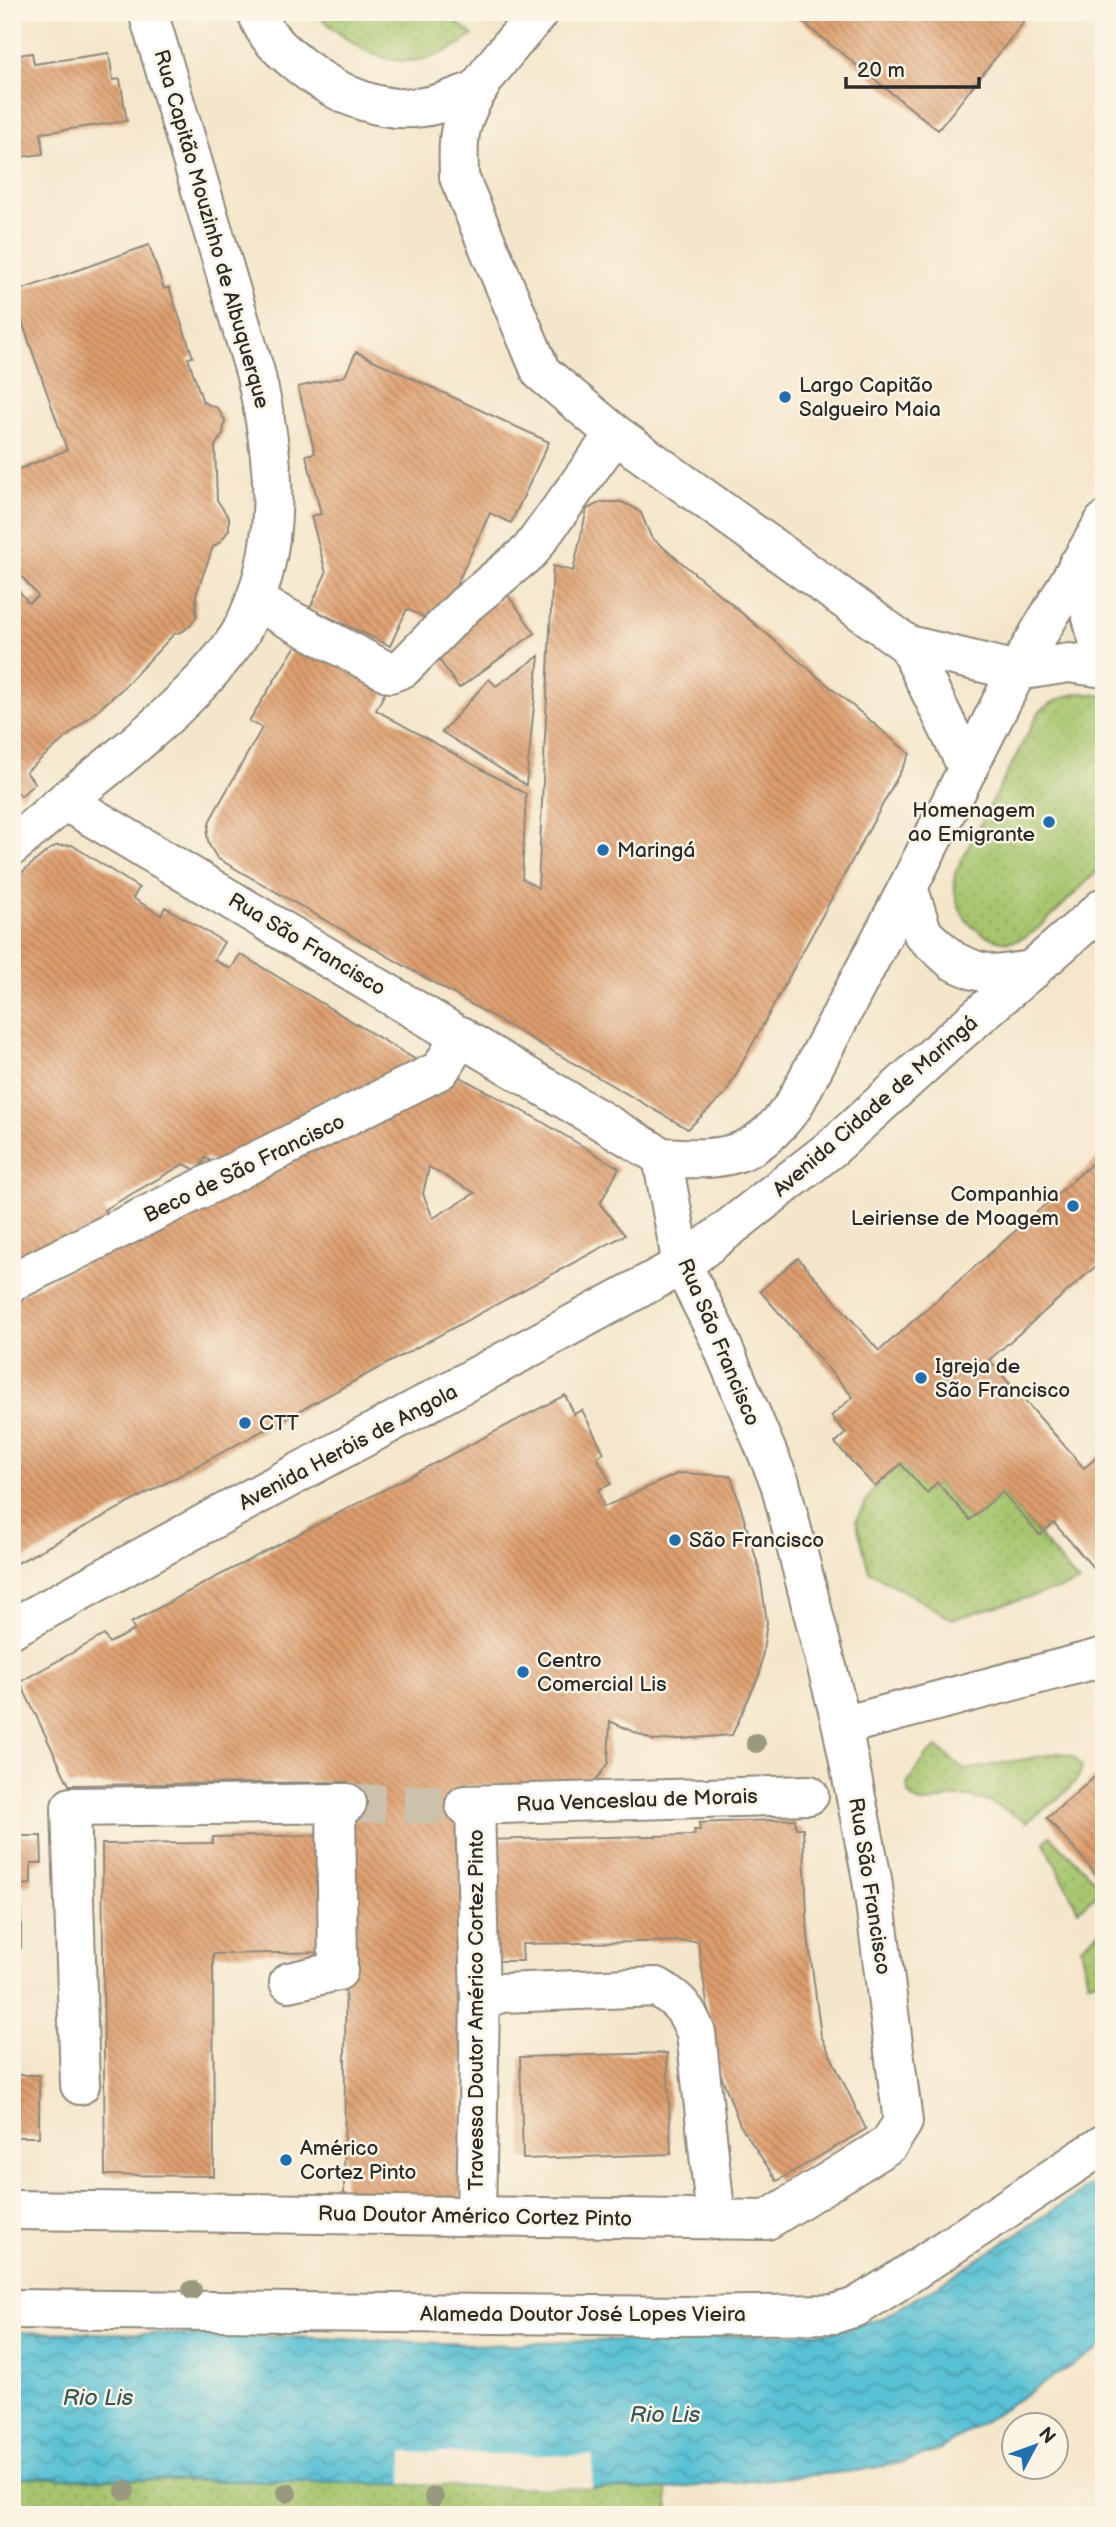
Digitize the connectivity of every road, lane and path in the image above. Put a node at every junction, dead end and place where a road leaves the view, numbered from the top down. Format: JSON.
{"nodes":[{"id":1,"x":148,"y":12,"type":"edge"},
{"id":2,"x":257,"y":12,"type":"edge"},
{"id":3,"x":539,"y":12,"type":"edge"},
{"id":4,"x":478,"y":90,"type":"junction"},
{"id":5,"x":615,"y":434,"type":"junction"},
{"id":6,"x":1104,"y":522,"type":"edge"},
{"id":7,"x":1078,"y":565,"type":"junction"},
{"id":8,"x":255,"y":601,"type":"junction"},
{"id":9,"x":908,"y":645,"type":"junction"},
{"id":10,"x":1104,"y":662,"type":"edge"},
{"id":11,"x":1104,"y":668,"type":"edge"},
{"id":12,"x":1017,"y":671,"type":"junction"},
{"id":13,"x":968,"y":769,"type":"junction"},
{"id":14,"x":65,"y":802,"type":"junction"},
{"id":15,"x":12,"y":846,"type":"edge"},
{"id":16,"x":908,"y":887,"type":"junction"},
{"id":17,"x":1104,"y":907,"type":"edge"},
{"id":18,"x":1033,"y":970,"type":"junction"},
{"id":19,"x":461,"y":1036,"type":"junction"},
{"id":20,"x":662,"y":1157,"type":"junction"},
{"id":21,"x":682,"y":1265,"type":"junction"},
{"id":22,"x":12,"y":1282,"type":"edge"},
{"id":23,"x":12,"y":1628,"type":"edge"},
{"id":24,"x":1104,"y":1657,"type":"edge"},
{"id":25,"x":842,"y":1726,"type":"junction"},
{"id":26,"x":809,"y":1795,"type":"dead end"},
{"id":27,"x":470,"y":1805,"type":"joint"},
{"id":28,"x":289,"y":1982,"type":"dead end"},
{"id":29,"x":480,"y":2001,"type":"junction"},
{"id":30,"x":80,"y":2085,"type":"dead end"},
{"id":31,"x":902,"y":2122,"type":"joint"},
{"id":32,"x":1104,"y":2144,"type":"edge"},
{"id":33,"x":12,"y":2210,"type":"edge"},
{"id":34,"x":476,"y":2216,"type":"junction"},
{"id":35,"x":716,"y":2220,"type":"junction"},
{"id":36,"x":12,"y":2309,"type":"edge"}],
"edges":[{"from":1,"to":8,"type":"street","name":"Rua Capitão Mouzinho de Albuquerque"},
{"from":2,"to":4,"type":"street"},
{"from":3,"to":4,"type":"street"},
{"from":4,"to":5,"type":"street"},
{"from":5,"to":8,"type":"street"},
{"from":5,"to":9,"type":"street"},
{"from":6,"to":7,"type":"street"},
{"from":7,"to":10,"type":"street"},
{"from":7,"to":12,"type":"street"},
{"from":8,"to":14,"type":"street","name":"Rua Capitão Mouzinho de Albuquerque"},
{"from":9,"to":12,"type":"street"},
{"from":9,"to":13,"type":"street"},
{"from":11,"to":12,"type":"street"},
{"from":12,"to":13,"type":"street"},
{"from":13,"to":16,"type":"street"},
{"from":14,"to":15,"type":"street","name":"Rua Capitão Mouzinho de Albuquerque"},
{"from":14,"to":19,"type":"street","name":"Rua São Francisco"},
{"from":16,"to":18,"type":"street"},
{"from":16,"to":20,"type":"street"},
{"from":17,"to":18,"type":"street","name":"Avenida Cidade de Maringá"},
{"from":18,"to":21,"type":"street","name":"Avenida Cidade de Maringá"},
{"from":19,"to":20,"type":"street","name":"Rua São Francisco"},
{"from":19,"to":22,"type":"street","name":"Beco de São Francisco"},
{"from":20,"to":21,"type":"street","name":"Rua São Francisco"},
{"from":21,"to":23,"type":"street","name":"Avenida Heróis de Angola"},
{"from":21,"to":25,"type":"street","name":"Rua São Francisco"},
{"from":24,"to":25,"type":"street"},
{"from":25,"to":31,"type":"street","name":"Rua São Francisco"},
{"from":26,"to":27,"type":"street","name":"Rua Venceslau de Morais"},
{"from":27,"to":29,"type":"street","name":"Travessa Doutor Américo Cortez Pinto"},
{"from":28,"to":30,"type":"street"},
{"from":29,"to":34,"type":"street","name":"Travessa Doutor Américo Cortez Pinto"},
{"from":29,"to":35,"type":"street"},
{"from":31,"to":35,"type":"street","name":"Rua Doutor Américo Cortez Pinto"},
{"from":32,"to":36,"type":"street","name":"Alameda Doutor José Lopes Vieira"},
{"from":33,"to":34,"type":"street","name":"Rua Doutor Américo Cortez Pinto"},
{"from":34,"to":35,"type":"street","name":"Rua Doutor Américo Cortez Pinto"}]}
